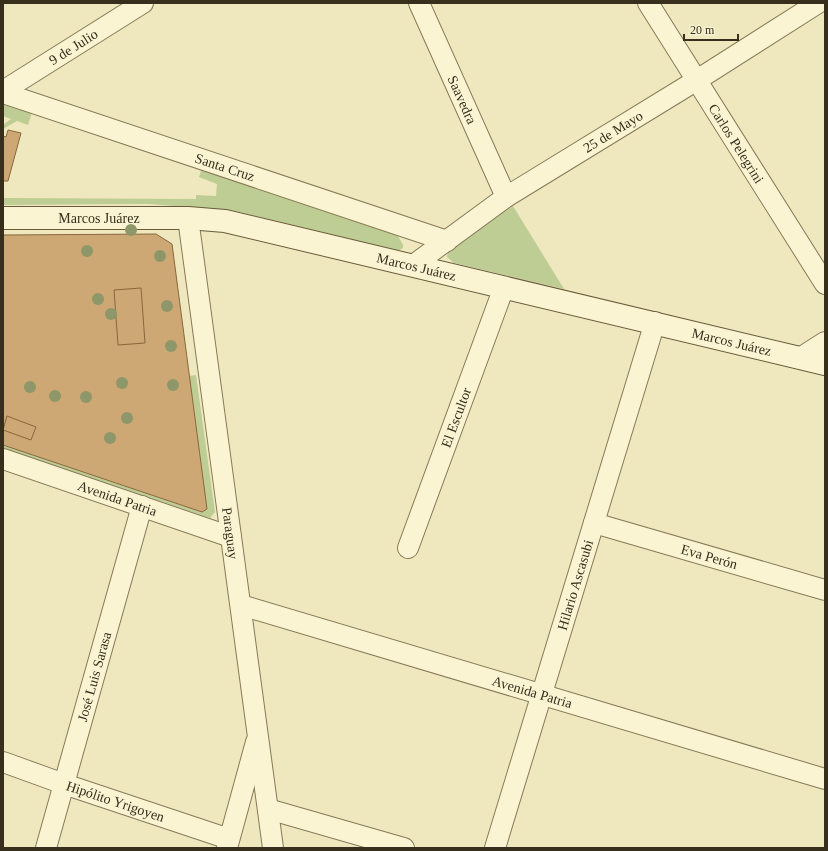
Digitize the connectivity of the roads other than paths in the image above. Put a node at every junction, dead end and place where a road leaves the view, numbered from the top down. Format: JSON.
{"nodes":[{"id":1,"x":143,"y":3,"type":"edge"},
{"id":2,"x":419,"y":3,"type":"edge"},
{"id":3,"x":648,"y":3,"type":"edge"},
{"id":4,"x":818,"y":3,"type":"edge"},
{"id":5,"x":697,"y":80,"type":"junction"},
{"id":6,"x":3,"y":92,"type":"edge"},
{"id":7,"x":506,"y":197,"type":"junction"},
{"id":8,"x":3,"y":218,"type":"edge"},
{"id":9,"x":188,"y":218,"type":"junction"},
{"id":10,"x":447,"y":240,"type":"junction"},
{"id":11,"x":412,"y":266,"type":"junction"},
{"id":12,"x":825,"y":284,"type":"edge"},
{"id":13,"x":504,"y":287,"type":"junction"},
{"id":14,"x":654,"y":322,"type":"junction"},
{"id":15,"x":825,"y":342,"type":"edge"},
{"id":16,"x":800,"y":358,"type":"junction"},
{"id":17,"x":825,"y":364,"type":"edge"},
{"id":18,"x":3,"y":459,"type":"edge"},
{"id":19,"x":142,"y":506,"type":"junction"},
{"id":20,"x":594,"y":523,"type":"junction"},
{"id":21,"x":231,"y":537,"type":"junction"},
{"id":22,"x":408,"y":548,"type":"dead end"},
{"id":23,"x":825,"y":590,"type":"edge"},
{"id":24,"x":240,"y":605,"type":"junction"},
{"id":25,"x":541,"y":694,"type":"junction"},
{"id":26,"x":258,"y":734,"type":"junction"},
{"id":27,"x":3,"y":762,"type":"edge"},
{"id":28,"x":825,"y":779,"type":"edge"},
{"id":29,"x":64,"y":784,"type":"junction"},
{"id":30,"x":268,"y":809,"type":"junction"},
{"id":31,"x":228,"y":843,"type":"edge"},
{"id":32,"x":46,"y":848,"type":"edge"},
{"id":33,"x":273,"y":848,"type":"edge"},
{"id":34,"x":404,"y":848,"type":"edge"},
{"id":35,"x":495,"y":848,"type":"edge"}],
"edges":[{"from":1,"to":6,"type":"street","name":"9 de Julio"},
{"from":2,"to":7,"type":"street","name":"Saavedra"},
{"from":3,"to":5,"type":"street","name":"Carlos Pelegrini"},
{"from":4,"to":5,"type":"street","name":"25 de Mayo"},
{"from":5,"to":7,"type":"street","name":"25 de Mayo"},
{"from":5,"to":12,"type":"street","name":"Carlos Pelegrini"},
{"from":6,"to":10,"type":"street","name":"Santa Cruz"},
{"from":7,"to":10,"type":"street","name":"25 de Mayo"},
{"from":8,"to":9,"type":"main road","name":"Marcos Juárez"},
{"from":9,"to":11,"type":"main road","name":"Marcos Juárez"},
{"from":9,"to":21,"type":"street","name":"Paraguay"},
{"from":10,"to":11,"type":"street","name":"25 de Mayo"},
{"from":11,"to":13,"type":"main road","name":"Marcos Juárez"},
{"from":13,"to":14,"type":"main road","name":"Marcos Juárez"},
{"from":13,"to":22,"type":"street","name":"El Escultor"},
{"from":14,"to":16,"type":"main road","name":"Marcos Juárez"},
{"from":14,"to":20,"type":"street","name":"Hilario Ascasubi"},
{"from":15,"to":16,"type":"street"},
{"from":16,"to":17,"type":"main road","name":"Marcos Juárez"},
{"from":18,"to":19,"type":"street","name":"Avenida Patria"},
{"from":19,"to":21,"type":"street","name":"Avenida Patria"},
{"from":19,"to":29,"type":"street","name":"José Luis Sarasa"},
{"from":20,"to":23,"type":"street","name":"Eva Perón"},
{"from":20,"to":25,"type":"street","name":"Hilario Ascasubi"},
{"from":21,"to":24,"type":"street","name":"Paraguay"},
{"from":24,"to":25,"type":"street","name":"Avenida Patria"},
{"from":24,"to":26,"type":"street","name":"Paraguay"},
{"from":25,"to":28,"type":"street","name":"Avenida Patria"},
{"from":25,"to":35,"type":"street","name":"Hilario Ascasubi"},
{"from":26,"to":30,"type":"street","name":"Paraguay"},
{"from":26,"to":31,"type":"street"},
{"from":27,"to":29,"type":"street","name":"Hipólito Yrigoyen"},
{"from":29,"to":31,"type":"street","name":"Hipólito Yrigoyen"},
{"from":29,"to":32,"type":"street","name":"José Luis Sarasa"},
{"from":30,"to":33,"type":"street","name":"Paraguay"},
{"from":30,"to":34,"type":"street"}]}
